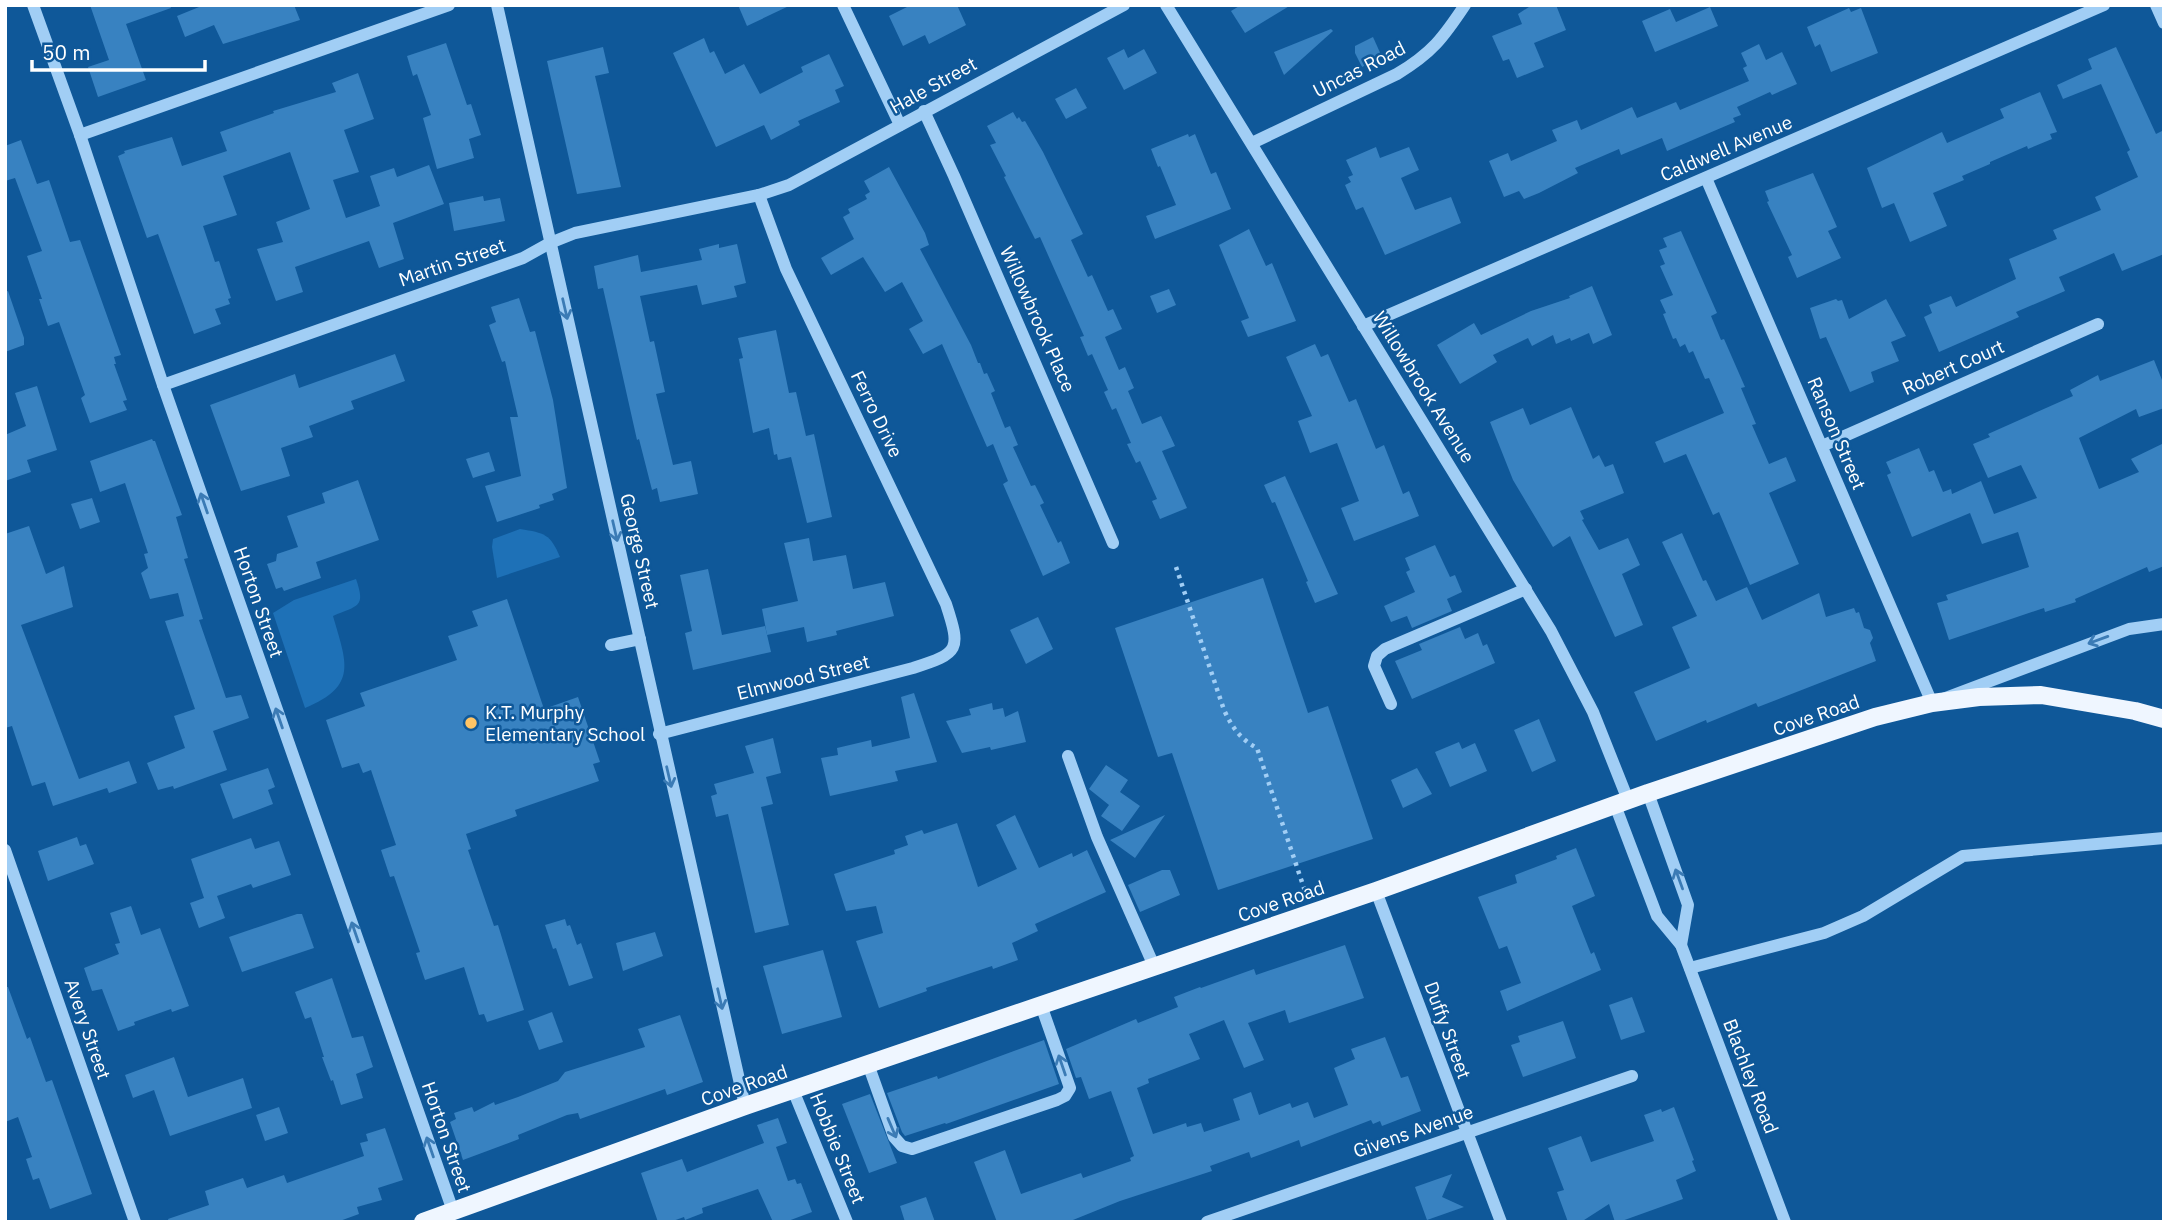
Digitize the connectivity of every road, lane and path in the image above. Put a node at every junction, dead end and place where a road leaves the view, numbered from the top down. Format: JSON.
{"nodes":[{"id":1,"x":33,"y":5,"type":"edge"},
{"id":2,"x":449,"y":5,"type":"edge"},
{"id":3,"x":497,"y":5,"type":"edge"},
{"id":4,"x":843,"y":5,"type":"edge"},
{"id":5,"x":1124,"y":5,"type":"edge"},
{"id":6,"x":1166,"y":5,"type":"edge"},
{"id":7,"x":1465,"y":5,"type":"edge"},
{"id":8,"x":2105,"y":5,"type":"edge"},
{"id":9,"x":2155,"y":5,"type":"edge"},
{"id":10,"x":2164,"y":23,"type":"edge"},
{"id":11,"x":924,"y":111,"type":"junction"},
{"id":12,"x":900,"y":125,"type":"junction"},
{"id":13,"x":80,"y":135,"type":"junction"},
{"id":14,"x":1251,"y":143,"type":"junction"},
{"id":15,"x":1706,"y":178,"type":"junction"},
{"id":16,"x":759,"y":195,"type":"junction"},
{"id":17,"x":550,"y":243,"type":"junction"},
{"id":18,"x":2098,"y":324,"type":"dead end"},
{"id":19,"x":1363,"y":326,"type":"junction"},
{"id":20,"x":163,"y":385,"type":"junction"},
{"id":21,"x":1822,"y":446,"type":"junction"},
{"id":22,"x":1113,"y":544,"type":"dead end"},
{"id":23,"x":1176,"y":567,"type":"dead end"},
{"id":24,"x":1526,"y":589,"type":"junction"},
{"id":25,"x":2164,"y":624,"type":"edge"},
{"id":26,"x":640,"y":639,"type":"junction"},
{"id":27,"x":611,"y":645,"type":"dead end"},
{"id":28,"x":953,"y":651,"type":"joint"},
{"id":29,"x":1932,"y":703,"type":"junction"},
{"id":30,"x":1391,"y":704,"type":"dead end"},
{"id":31,"x":2164,"y":719,"type":"edge"},
{"id":32,"x":659,"y":733,"type":"junction"},
{"id":33,"x":1068,"y":756,"type":"dead end"},
{"id":34,"x":1648,"y":793,"type":"junction"},
{"id":35,"x":1621,"y":803,"type":"junction"},
{"id":36,"x":2164,"y":838,"type":"edge"},
{"id":37,"x":5,"y":850,"type":"edge"},
{"id":38,"x":1376,"y":891,"type":"junction"},
{"id":39,"x":1312,"y":912,"type":"junction"},
{"id":40,"x":1681,"y":944,"type":"junction"},
{"id":41,"x":1154,"y":966,"type":"junction"},
{"id":42,"x":1690,"y":968,"type":"junction"},
{"id":43,"x":1041,"y":1005,"type":"junction"},
{"id":44,"x":867,"y":1064,"type":"junction"},
{"id":45,"x":1632,"y":1076,"type":"dead end"},
{"id":46,"x":793,"y":1090,"type":"junction"},
{"id":47,"x":745,"y":1106,"type":"junction"},
{"id":48,"x":1466,"y":1134,"type":"junction"},
{"id":49,"x":453,"y":1211,"type":"junction"},
{"id":50,"x":135,"y":1222,"type":"edge"},
{"id":51,"x":423,"y":1222,"type":"edge"},
{"id":52,"x":847,"y":1222,"type":"edge"},
{"id":53,"x":1206,"y":1222,"type":"edge"},
{"id":54,"x":1501,"y":1222,"type":"edge"},
{"id":55,"x":1785,"y":1222,"type":"edge"}],
"edges":[{"from":1,"to":13,"type":"street","name":"Horton Street"},
{"from":2,"to":13,"type":"street"},
{"from":3,"to":17,"type":"street","name":"George Street"},
{"from":4,"to":12,"type":"street"},
{"from":5,"to":11,"type":"street","name":"Hale Street"},
{"from":6,"to":14,"type":"street","name":"Willowbrook Avenue"},
{"from":7,"to":14,"type":"street","name":"Uncas Road"},
{"from":8,"to":15,"type":"street","name":"Caldwell Avenue"},
{"from":9,"to":10,"type":"street"},
{"from":11,"to":12,"type":"street","name":"Hale Street"},
{"from":11,"to":22,"type":"street","name":"Willowbrook Place"},
{"from":12,"to":16,"type":"street","name":"Hale Street"},
{"from":13,"to":20,"type":"street","name":"Horton Street"},
{"from":14,"to":19,"type":"street","name":"Willowbrook Avenue"},
{"from":15,"to":19,"type":"street","name":"Caldwell Avenue"},
{"from":15,"to":21,"type":"street","name":"Ranson Street"},
{"from":16,"to":17,"type":"street","name":"Martin Street"},
{"from":16,"to":28,"type":"street","name":"Ferro Drive"},
{"from":17,"to":20,"type":"street","name":"Martin Street"},
{"from":17,"to":26,"type":"street","name":"George Street","one_way":true},
{"from":18,"to":21,"type":"street","name":"Robert Court"},
{"from":19,"to":24,"type":"street","name":"Willowbrook Avenue"},
{"from":49,"to":20,"type":"street","name":"Horton Street","one_way":true},
{"from":21,"to":29,"type":"street","name":"Ranson Street"},
{"from":23,"to":39,"type":"path"},
{"from":24,"to":30,"type":"street"},
{"from":24,"to":35,"type":"street","name":"Willowbrook Avenue"},
{"from":25,"to":29,"type":"street","one_way":true},
{"from":26,"to":27,"type":"street"},
{"from":26,"to":32,"type":"street","name":"George Street"},
{"from":28,"to":32,"type":"street","name":"Elmwood Street"},
{"from":29,"to":31,"type":"main road","name":"Cove Road"},
{"from":29,"to":34,"type":"main road","name":"Cove Road"},
{"from":32,"to":47,"type":"street","name":"George Street","one_way":true},
{"from":33,"to":41,"type":"street"},
{"from":34,"to":35,"type":"main road","name":"Cove Road"},
{"from":40,"to":34,"type":"street","one_way":true},
{"from":35,"to":38,"type":"main road","name":"Cove Road"},
{"from":35,"to":40,"type":"street","name":"Blachley Road"},
{"from":36,"to":42,"type":"street"},
{"from":37,"to":50,"type":"street","name":"Avery Street"},
{"from":38,"to":39,"type":"main road","name":"Cove Road"},
{"from":38,"to":48,"type":"street","name":"Duffy Street"},
{"from":39,"to":41,"type":"main road","name":"Cove Road"},
{"from":40,"to":42,"type":"street","name":"Blachley Road"},
{"from":41,"to":43,"type":"main road","name":"Cove Road"},
{"from":42,"to":55,"type":"street","name":"Blachley Road"},
{"from":43,"to":44,"type":"main road","name":"Cove Road"},
{"from":44,"to":43,"type":"street","one_way":true},
{"from":44,"to":46,"type":"main road","name":"Cove Road"},
{"from":45,"to":48,"type":"street","name":"Givens Avenue"},
{"from":46,"to":47,"type":"main road","name":"Cove Road"},
{"from":46,"to":52,"type":"street","name":"Hobbie Street"},
{"from":47,"to":49,"type":"main road","name":"Cove Road"},
{"from":48,"to":53,"type":"street","name":"Givens Avenue"},
{"from":48,"to":54,"type":"street","name":"Duffy Street"},
{"from":49,"to":51,"type":"main road","name":"Cove Road"}]}
